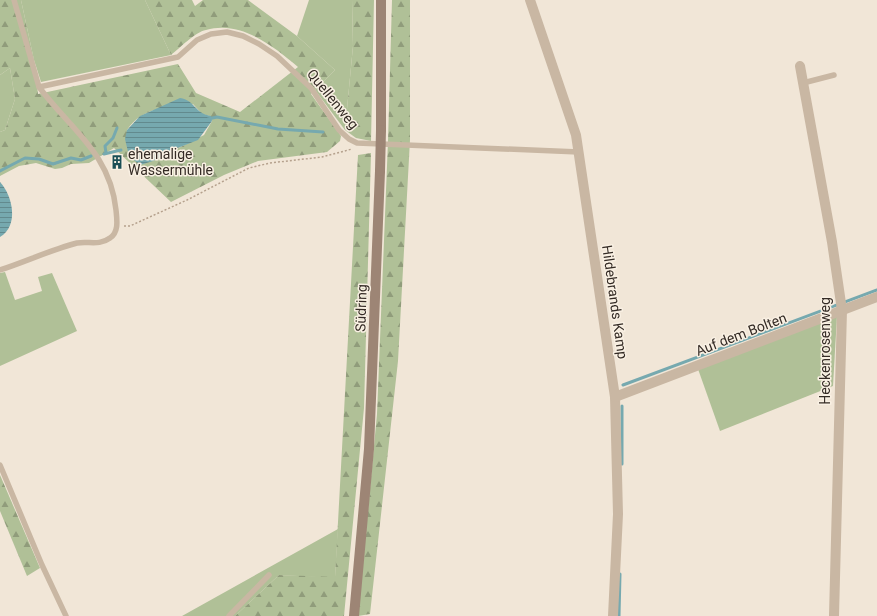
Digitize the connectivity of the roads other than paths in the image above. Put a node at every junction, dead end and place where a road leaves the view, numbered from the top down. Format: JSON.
{"nodes":[{"id":1,"x":14,"y":0,"type":"edge"},
{"id":2,"x":381,"y":0,"type":"edge"},
{"id":3,"x":530,"y":0,"type":"edge"},
{"id":4,"x":800,"y":66,"type":"dead end"},
{"id":5,"x":834,"y":75,"type":"dead end"},
{"id":6,"x":803,"y":83,"type":"junction"},
{"id":7,"x":39,"y":87,"type":"junction"},
{"id":8,"x":579,"y":152,"type":"junction"},
{"id":9,"x":0,"y":270,"type":"edge"},
{"id":10,"x":877,"y":297,"type":"edge"},
{"id":11,"x":842,"y":310,"type":"junction"},
{"id":12,"x":615,"y":397,"type":"junction"},
{"id":13,"x":0,"y":465,"type":"edge"},
{"id":14,"x":269,"y":575,"type":"dead end"},
{"id":15,"x":66,"y":616,"type":"edge"},
{"id":16,"x":229,"y":616,"type":"edge"},
{"id":17,"x":354,"y":616,"type":"edge"},
{"id":18,"x":613,"y":616,"type":"edge"},
{"id":19,"x":834,"y":616,"type":"edge"}],
"edges":[{"from":1,"to":7,"type":"lane"},
{"from":2,"to":17,"type":"main road","name":"Südring","bridge":true},
{"from":3,"to":8,"type":"street","name":"Hildebrands Kamp"},
{"from":4,"to":6,"type":"street","name":"Heckenrosenweg"},
{"from":5,"to":6,"type":"lane"},
{"from":6,"to":11,"type":"street","name":"Heckenrosenweg"},
{"from":7,"to":8,"type":"lane","name":"Quellenweg"},
{"from":7,"to":9,"type":"lane"},
{"from":8,"to":12,"type":"street","name":"Hildebrands Kamp"},
{"from":10,"to":11,"type":"street","name":"Auf dem Bolten"},
{"from":11,"to":12,"type":"street","name":"Auf dem Bolten"},
{"from":11,"to":19,"type":"street","name":"Heckenrosenweg"},
{"from":12,"to":18,"type":"street","name":"Hildebrands Kamp"},
{"from":13,"to":15,"type":"lane"},
{"from":14,"to":16,"type":"lane"}]}
